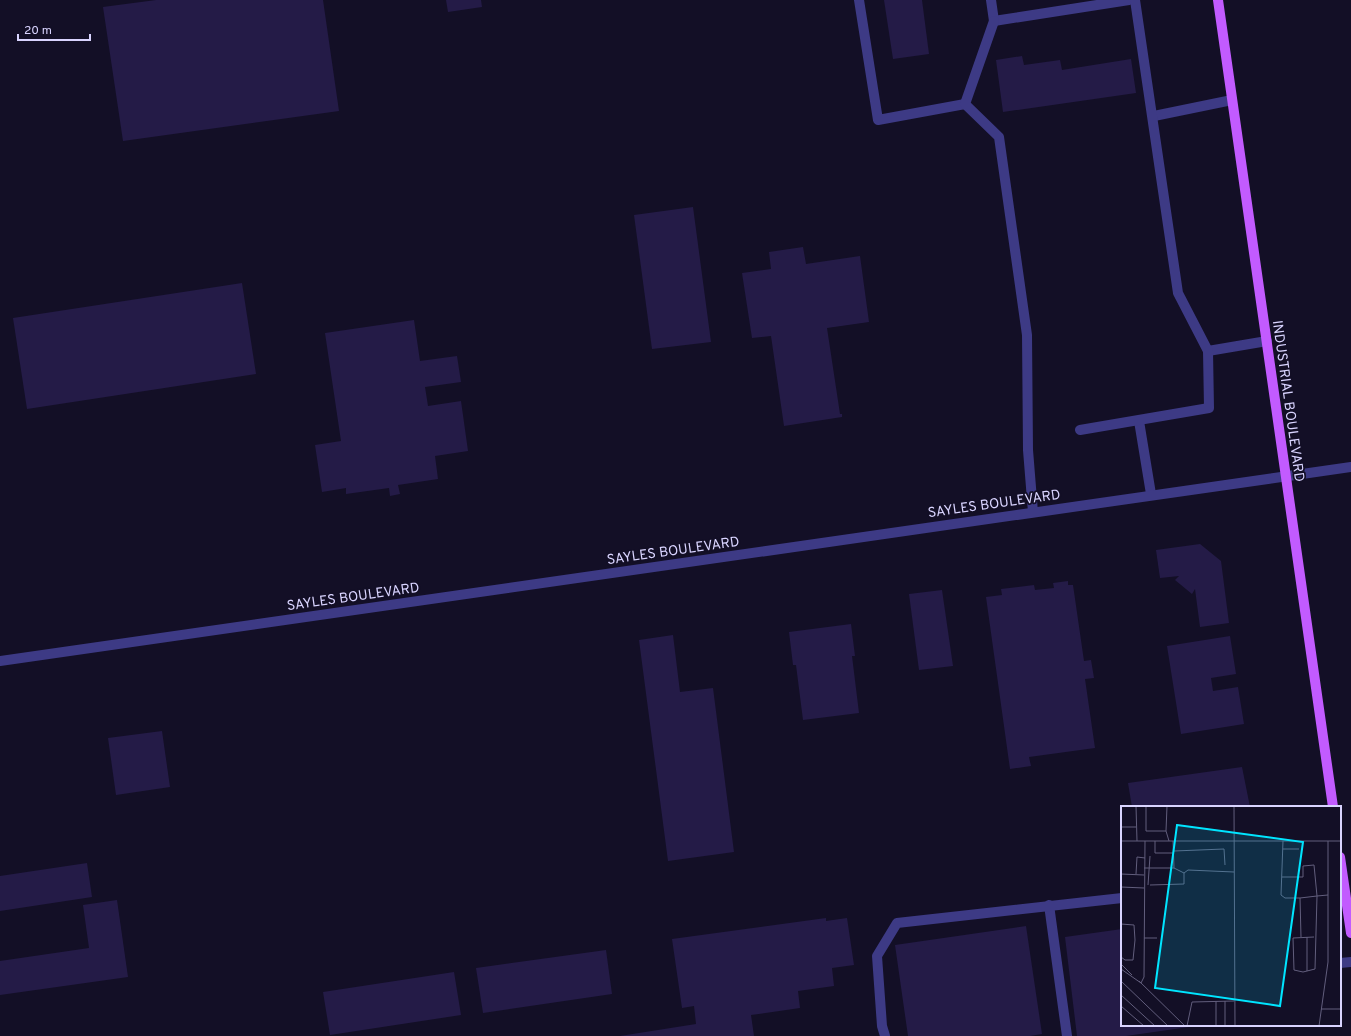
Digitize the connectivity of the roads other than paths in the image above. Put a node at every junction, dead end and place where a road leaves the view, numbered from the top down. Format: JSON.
{"nodes":[{"id":1,"x":859,"y":0,"type":"edge"},
{"id":2,"x":991,"y":0,"type":"edge"},
{"id":3,"x":1129,"y":0,"type":"edge"},
{"id":4,"x":1135,"y":0,"type":"edge"},
{"id":5,"x":1218,"y":0,"type":"edge"},
{"id":6,"x":1117,"y":1,"type":"edge"},
{"id":7,"x":994,"y":21,"type":"junction"},
{"id":8,"x":1232,"y":100,"type":"junction"},
{"id":9,"x":965,"y":104,"type":"junction"},
{"id":10,"x":1154,"y":116,"type":"junction"},
{"id":11,"x":1267,"y":341,"type":"junction"},
{"id":12,"x":1208,"y":351,"type":"junction"},
{"id":13,"x":1139,"y":421,"type":"junction"},
{"id":14,"x":1080,"y":430,"type":"dead end"},
{"id":15,"x":1351,"y":467,"type":"edge"},
{"id":16,"x":1286,"y":476,"type":"junction"},
{"id":17,"x":1151,"y":494,"type":"junction"},
{"id":18,"x":1033,"y":512,"type":"junction"},
{"id":19,"x":0,"y":661,"type":"edge"},
{"id":20,"x":1333,"y":806,"type":"edge"},
{"id":21,"x":1341,"y":870,"type":"edge"},
{"id":22,"x":1121,"y":898,"type":"edge"},
{"id":23,"x":1049,"y":905,"type":"junction"},
{"id":24,"x":1351,"y":933,"type":"edge"},
{"id":25,"x":1351,"y":962,"type":"edge"},
{"id":26,"x":1341,"y":963,"type":"edge"},
{"id":27,"x":885,"y":1036,"type":"edge"},
{"id":28,"x":1067,"y":1036,"type":"edge"}],
"edges":[{"from":1,"to":9,"type":"street"},
{"from":2,"to":7,"type":"street"},
{"from":3,"to":6,"type":"street"},
{"from":4,"to":10,"type":"street"},
{"from":5,"to":8,"type":"main road","name":"INDUSTRIAL BOULEVARD"},
{"from":6,"to":7,"type":"street"},
{"from":7,"to":9,"type":"street"},
{"from":8,"to":10,"type":"street"},
{"from":8,"to":11,"type":"main road","name":"INDUSTRIAL BOULEVARD"},
{"from":9,"to":18,"type":"street"},
{"from":10,"to":12,"type":"street"},
{"from":11,"to":12,"type":"street"},
{"from":11,"to":16,"type":"main road","name":"INDUSTRIAL BOULEVARD"},
{"from":12,"to":13,"type":"street"},
{"from":13,"to":14,"type":"street"},
{"from":13,"to":17,"type":"street"},
{"from":15,"to":16,"type":"street","name":"SAYLES BOULEVARD"},
{"from":16,"to":17,"type":"street","name":"SAYLES BOULEVARD"},
{"from":16,"to":20,"type":"main road","name":"INDUSTRIAL BOULEVARD"},
{"from":17,"to":18,"type":"street","name":"SAYLES BOULEVARD"},
{"from":18,"to":19,"type":"street","name":"SAYLES BOULEVARD"},
{"from":21,"to":24,"type":"main road"},
{"from":22,"to":23,"type":"street"},
{"from":23,"to":27,"type":"street"},
{"from":23,"to":28,"type":"street"},
{"from":25,"to":26,"type":"street"}]}
